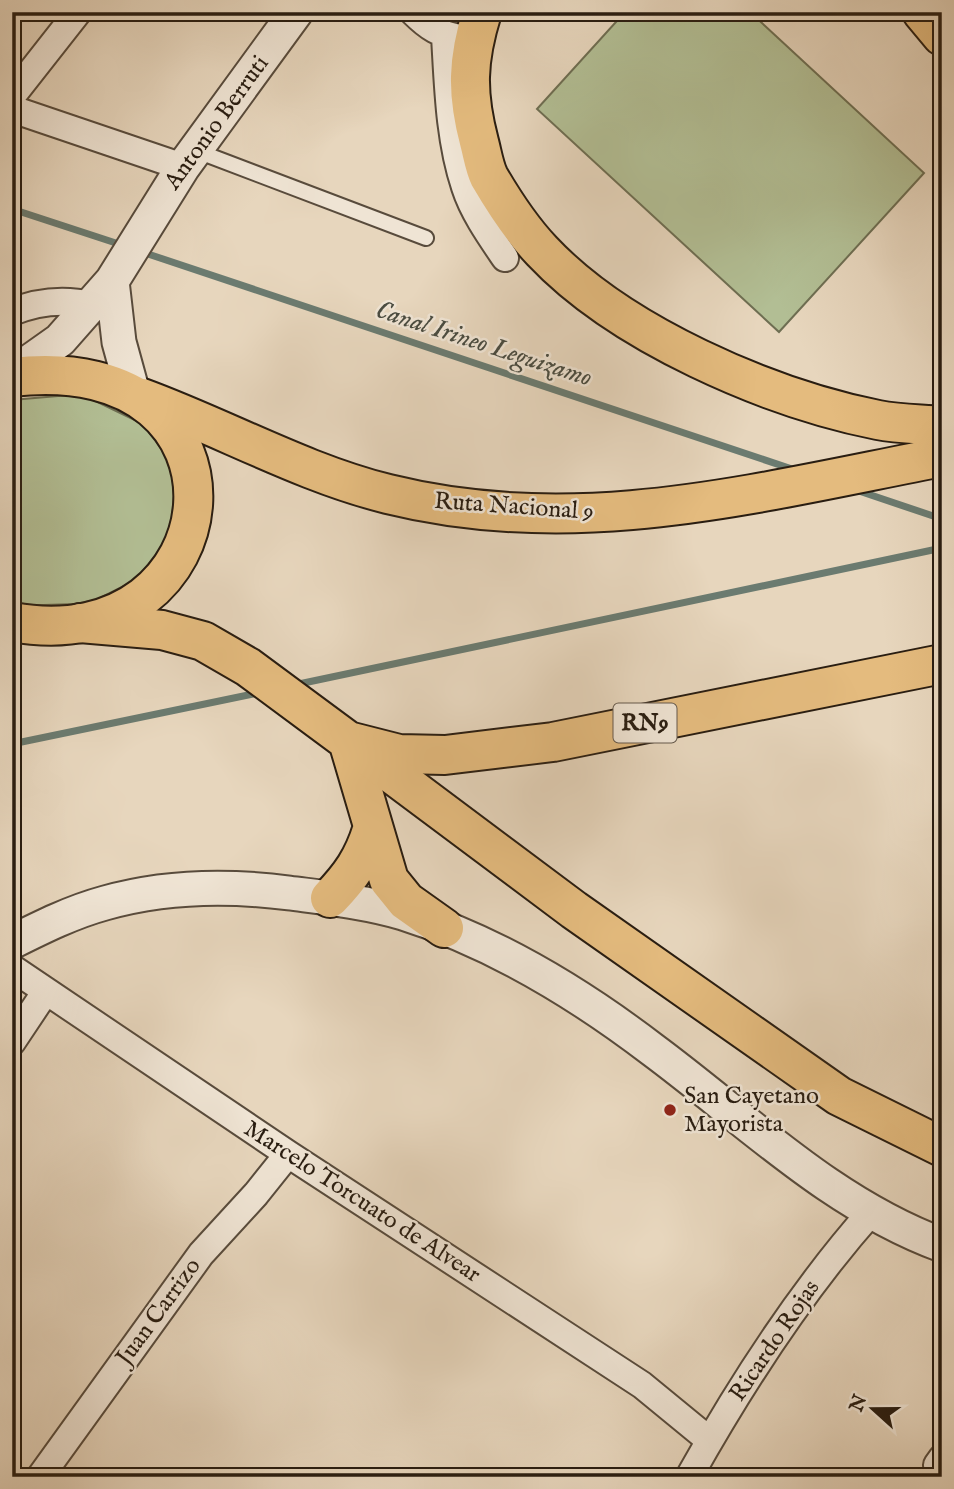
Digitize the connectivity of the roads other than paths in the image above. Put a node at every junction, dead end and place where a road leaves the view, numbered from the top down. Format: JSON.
{"nodes":[{"id":1,"x":78,"y":12,"type":"edge"},
{"id":2,"x":296,"y":12,"type":"edge"},
{"id":3,"x":413,"y":12,"type":"edge"},
{"id":4,"x":922,"y":12,"type":"edge"},
{"id":5,"x":467,"y":29,"type":"edge"},
{"id":6,"x":942,"y":36,"type":"edge"},
{"id":7,"x":12,"y":96,"type":"edge"},
{"id":8,"x":12,"y":109,"type":"edge"},
{"id":9,"x":190,"y":159,"type":"junction"},
{"id":10,"x":426,"y":238,"type":"dead end"},
{"id":11,"x":505,"y":258,"type":"dead end"},
{"id":12,"x":102,"y":293,"type":"junction"},
{"id":13,"x":12,"y":312,"type":"edge"},
{"id":14,"x":12,"y":376,"type":"edge"},
{"id":15,"x":137,"y":396,"type":"junction"},
{"id":16,"x":942,"y":426,"type":"edge"},
{"id":17,"x":942,"y":457,"type":"edge"},
{"id":18,"x":12,"y":622,"type":"edge"},
{"id":19,"x":69,"y":624,"type":"junction"},
{"id":20,"x":12,"y":636,"type":"edge"},
{"id":21,"x":942,"y":664,"type":"edge"},
{"id":22,"x":348,"y":741,"type":"junction"},
{"id":23,"x":372,"y":830,"type":"junction"},
{"id":24,"x":330,"y":898,"type":"junction"},
{"id":25,"x":444,"y":928,"type":"junction"},
{"id":26,"x":12,"y":942,"type":"edge"},
{"id":27,"x":12,"y":968,"type":"edge"},
{"id":28,"x":46,"y":991,"type":"junction"},
{"id":29,"x":12,"y":1042,"type":"edge"},
{"id":30,"x":942,"y":1147,"type":"edge"},
{"id":31,"x":288,"y":1154,"type":"junction"},
{"id":32,"x":872,"y":1211,"type":"junction"},
{"id":33,"x":942,"y":1245,"type":"edge"},
{"id":34,"x":709,"y":1440,"type":"junction"},
{"id":35,"x":942,"y":1458,"type":"edge"},
{"id":36,"x":942,"y":1469,"type":"edge"},
{"id":37,"x":40,"y":1477,"type":"edge"},
{"id":38,"x":689,"y":1477,"type":"edge"}],
"edges":[{"from":1,"to":7,"type":"street"},
{"from":2,"to":9,"type":"street","name":"Antonio Berruti"},
{"from":3,"to":5,"type":"street"},
{"from":4,"to":6,"type":"main road"},
{"from":5,"to":11,"type":"street"},
{"from":5,"to":16,"type":"main road"},
{"from":8,"to":9,"type":"street"},
{"from":9,"to":10,"type":"lane"},
{"from":9,"to":12,"type":"street","name":"Antonio Berruti"},
{"from":12,"to":13,"type":"street"},
{"from":12,"to":14,"type":"street","name":"Antonio Berruti"},
{"from":12,"to":15,"type":"street"},
{"from":14,"to":15,"type":"main road","name":"Ruta Nacional 9"},
{"from":15,"to":17,"type":"main road","name":"Ruta Nacional 9"},
{"from":15,"to":19,"type":"main road"},
{"from":18,"to":19,"type":"main road"},
{"from":19,"to":20,"type":"street"},
{"from":19,"to":22,"type":"main road","number":"RN9"},
{"from":21,"to":22,"type":"main road","number":"RN9"},
{"from":22,"to":23,"type":"main road"},
{"from":22,"to":30,"type":"main road"},
{"from":23,"to":24,"type":"main road"},
{"from":23,"to":25,"type":"main road"},
{"from":24,"to":25,"type":"street"},
{"from":24,"to":26,"type":"street"},
{"from":25,"to":32,"type":"street"},
{"from":27,"to":28,"type":"street","name":"Marcelo Torcuato de Alvear"},
{"from":28,"to":29,"type":"street"},
{"from":28,"to":31,"type":"street","name":"Marcelo Torcuato de Alvear"},
{"from":31,"to":34,"type":"street","name":"Marcelo Torcuato de Alvear"},
{"from":31,"to":37,"type":"street","name":"Juan Carrizo"},
{"from":32,"to":33,"type":"street"},
{"from":32,"to":34,"type":"street","name":"Ricardo Rojas"},
{"from":34,"to":38,"type":"street","name":"Ricardo Rojas"},
{"from":35,"to":36,"type":"street"}]}
